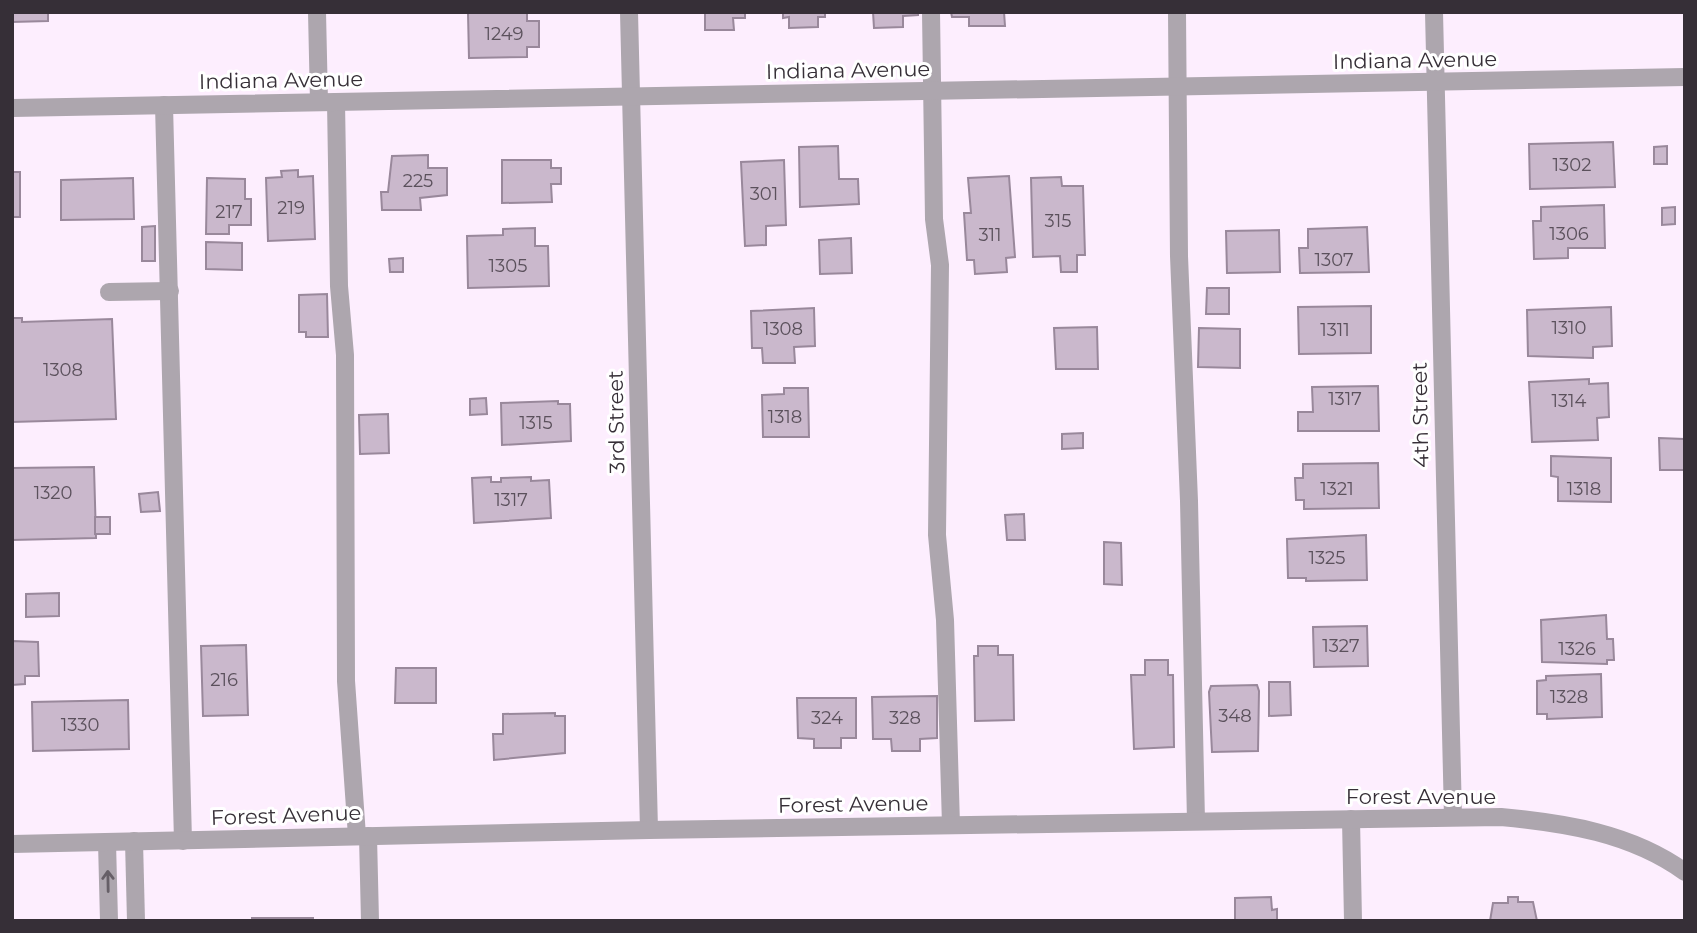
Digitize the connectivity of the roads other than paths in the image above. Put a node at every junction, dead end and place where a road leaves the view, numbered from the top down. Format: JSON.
{"nodes":[{"id":1,"x":317,"y":12,"type":"edge"},
{"id":2,"x":629,"y":12,"type":"edge"},
{"id":3,"x":931,"y":12,"type":"edge"},
{"id":4,"x":1177,"y":12,"type":"edge"},
{"id":5,"x":1434,"y":12,"type":"edge"},
{"id":6,"x":1685,"y":78,"type":"edge"},
{"id":7,"x":1436,"y":83,"type":"junction"},
{"id":8,"x":1178,"y":87,"type":"junction"},
{"id":9,"x":932,"y":92,"type":"junction"},
{"id":10,"x":630,"y":97,"type":"junction"},
{"id":11,"x":327,"y":102,"type":"junction"},
{"id":12,"x":164,"y":105,"type":"junction"},
{"id":13,"x":12,"y":108,"type":"edge"},
{"id":14,"x":170,"y":291,"type":"junction"},
{"id":15,"x":109,"y":292,"type":"dead end"},
{"id":16,"x":1453,"y":817,"type":"junction"},
{"id":17,"x":1351,"y":819,"type":"junction"},
{"id":18,"x":1195,"y":821,"type":"junction"},
{"id":19,"x":951,"y":825,"type":"junction"},
{"id":20,"x":649,"y":830,"type":"junction"},
{"id":21,"x":363,"y":836,"type":"junction"},
{"id":22,"x":134,"y":841,"type":"junction"},
{"id":23,"x":183,"y":841,"type":"junction"},
{"id":24,"x":107,"y":842,"type":"junction"},
{"id":25,"x":12,"y":844,"type":"edge"},
{"id":26,"x":1684,"y":869,"type":"edge"},
{"id":27,"x":109,"y":921,"type":"edge"},
{"id":28,"x":136,"y":921,"type":"edge"},
{"id":29,"x":370,"y":921,"type":"edge"},
{"id":30,"x":1353,"y":921,"type":"edge"}],
"edges":[{"from":1,"to":11,"type":"street"},
{"from":2,"to":10,"type":"street","name":"3rd Street"},
{"from":3,"to":9,"type":"street"},
{"from":4,"to":8,"type":"street"},
{"from":5,"to":7,"type":"street","name":"4th Street"},
{"from":6,"to":7,"type":"street","name":"Indiana Avenue"},
{"from":7,"to":8,"type":"street","name":"Indiana Avenue"},
{"from":7,"to":16,"type":"street","name":"4th Street"},
{"from":8,"to":9,"type":"street","name":"Indiana Avenue"},
{"from":8,"to":18,"type":"street"},
{"from":9,"to":10,"type":"street","name":"Indiana Avenue"},
{"from":9,"to":19,"type":"street"},
{"from":10,"to":11,"type":"street","name":"Indiana Avenue"},
{"from":10,"to":20,"type":"street","name":"3rd Street"},
{"from":11,"to":12,"type":"street","name":"Indiana Avenue"},
{"from":11,"to":21,"type":"street"},
{"from":12,"to":13,"type":"street","name":"Indiana Avenue"},
{"from":12,"to":14,"type":"street"},
{"from":14,"to":15,"type":"street"},
{"from":14,"to":23,"type":"street"},
{"from":16,"to":17,"type":"street","name":"Forest Avenue"},
{"from":16,"to":26,"type":"street","name":"Forest Avenue"},
{"from":17,"to":18,"type":"street","name":"Forest Avenue"},
{"from":17,"to":30,"type":"street"},
{"from":18,"to":19,"type":"street","name":"Forest Avenue"},
{"from":19,"to":20,"type":"street","name":"Forest Avenue"},
{"from":20,"to":21,"type":"street","name":"Forest Avenue"},
{"from":21,"to":23,"type":"street","name":"Forest Avenue"},
{"from":21,"to":29,"type":"street"},
{"from":22,"to":23,"type":"street","name":"Forest Avenue"},
{"from":22,"to":24,"type":"street","name":"Forest Avenue"},
{"from":22,"to":28,"type":"street"},
{"from":24,"to":25,"type":"street","name":"Forest Avenue"},
{"from":27,"to":24,"type":"street","one_way":true}]}
